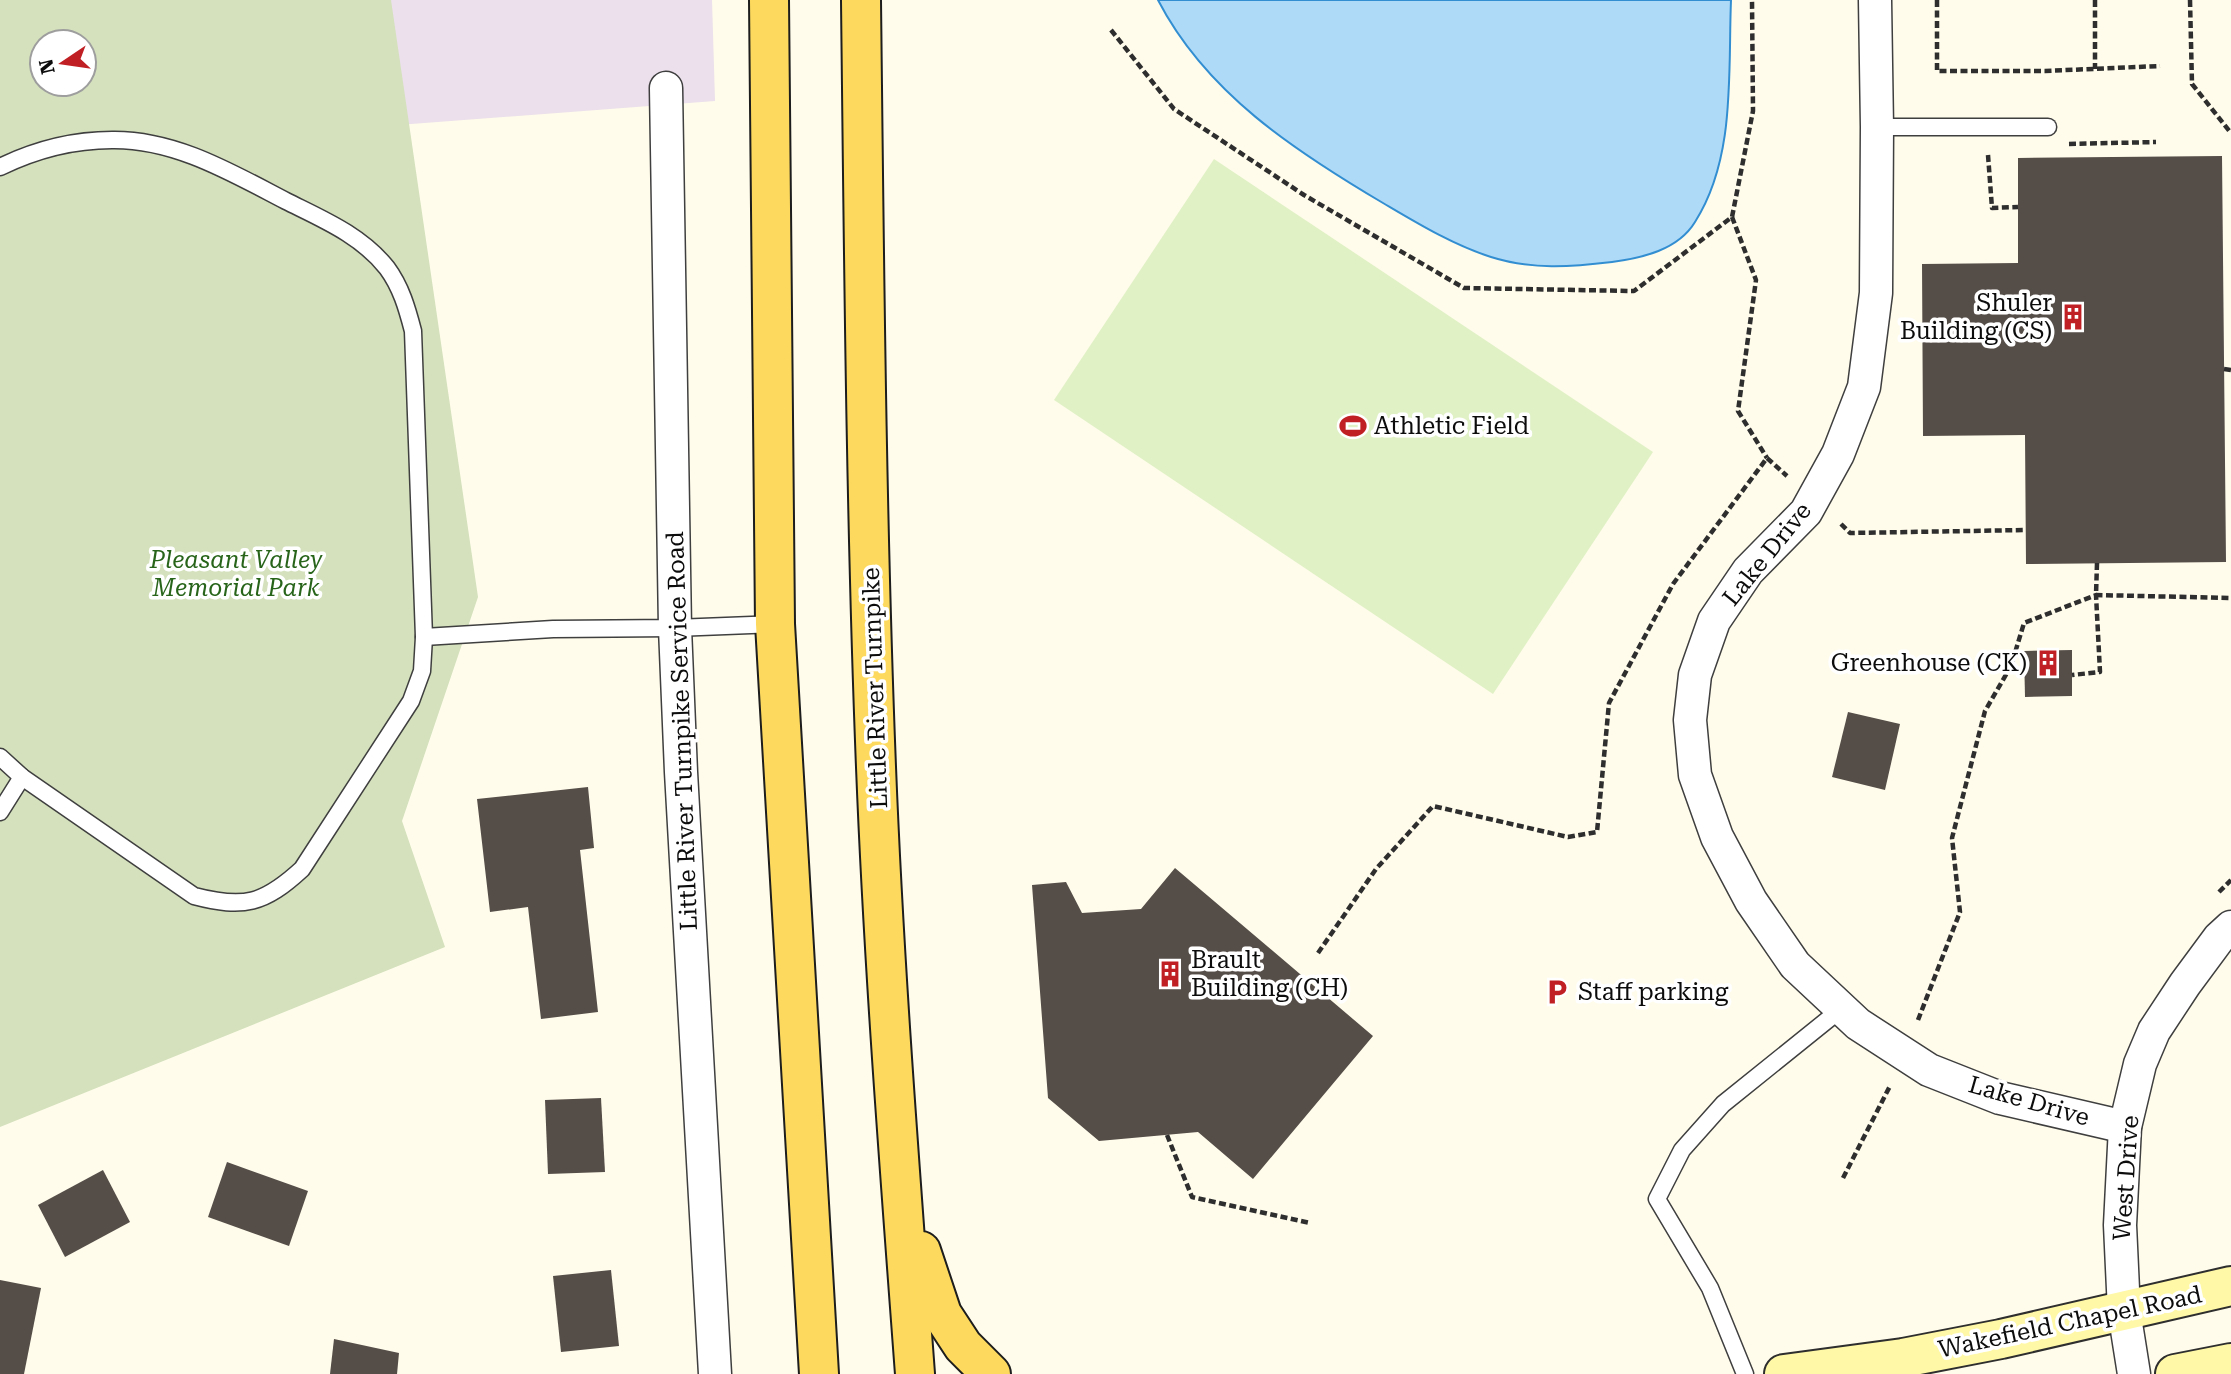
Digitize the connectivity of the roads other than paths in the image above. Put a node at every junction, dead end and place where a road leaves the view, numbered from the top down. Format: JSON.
{"nodes":[{"id":1,"x":769,"y":0,"type":"edge"},
{"id":2,"x":861,"y":0,"type":"edge"},
{"id":3,"x":1875,"y":0,"type":"edge"},
{"id":4,"x":666,"y":88,"type":"dead end"},
{"id":5,"x":1877,"y":127,"type":"junction"},
{"id":6,"x":2048,"y":127,"type":"dead end"},
{"id":7,"x":0,"y":167,"type":"edge"},
{"id":8,"x":775,"y":624,"type":"junction"},
{"id":9,"x":675,"y":628,"type":"junction"},
{"id":10,"x":424,"y":637,"type":"junction"},
{"id":11,"x":0,"y":757,"type":"edge"},
{"id":12,"x":22,"y":777,"type":"junction"},
{"id":13,"x":0,"y":812,"type":"edge"},
{"id":14,"x":2231,"y":927,"type":"edge"},
{"id":15,"x":1842,"y":1009,"type":"junction"},
{"id":16,"x":2125,"y":1127,"type":"junction"},
{"id":17,"x":901,"y":1178,"type":"junction"},
{"id":18,"x":2231,"y":1286,"type":"edge"},
{"id":19,"x":2124,"y":1311,"type":"junction"},
{"id":20,"x":2231,"y":1363,"type":"edge"},
{"id":21,"x":715,"y":1374,"type":"edge"},
{"id":22,"x":819,"y":1374,"type":"edge"},
{"id":23,"x":915,"y":1374,"type":"edge"},
{"id":24,"x":991,"y":1374,"type":"edge"},
{"id":25,"x":1745,"y":1374,"type":"edge"},
{"id":26,"x":1784,"y":1374,"type":"edge"},
{"id":27,"x":2134,"y":1374,"type":"edge"},
{"id":28,"x":2175,"y":1374,"type":"edge"}],
"edges":[{"from":1,"to":8,"type":"main road"},
{"from":2,"to":17,"type":"main road","name":"Little River Turnpike"},
{"from":3,"to":5,"type":"street","name":"Lake Drive"},
{"from":4,"to":9,"type":"street","name":"Little River Turnpike Service Road"},
{"from":5,"to":6,"type":"lane"},
{"from":5,"to":15,"type":"street","name":"Lake Drive"},
{"from":7,"to":10,"type":"lane"},
{"from":8,"to":9,"type":"lane"},
{"from":8,"to":22,"type":"main road"},
{"from":9,"to":10,"type":"lane"},
{"from":9,"to":21,"type":"street","name":"Little River Turnpike Service Road"},
{"from":10,"to":12,"type":"lane"},
{"from":11,"to":12,"type":"lane"},
{"from":12,"to":13,"type":"lane"},
{"from":14,"to":16,"type":"street","name":"West Drive"},
{"from":15,"to":16,"type":"street","name":"Lake Drive"},
{"from":15,"to":25,"type":"lane"},
{"from":16,"to":19,"type":"street","name":"West Drive"},
{"from":17,"to":23,"type":"main road","name":"Little River Turnpike"},
{"from":17,"to":24,"type":"main road"},
{"from":18,"to":19,"type":"main road","name":"Wakefield Chapel Road"},
{"from":19,"to":26,"type":"main road","name":"Wakefield Chapel Road"},
{"from":19,"to":27,"type":"street","name":"West Drive"},
{"from":20,"to":28,"type":"main road"}]}
